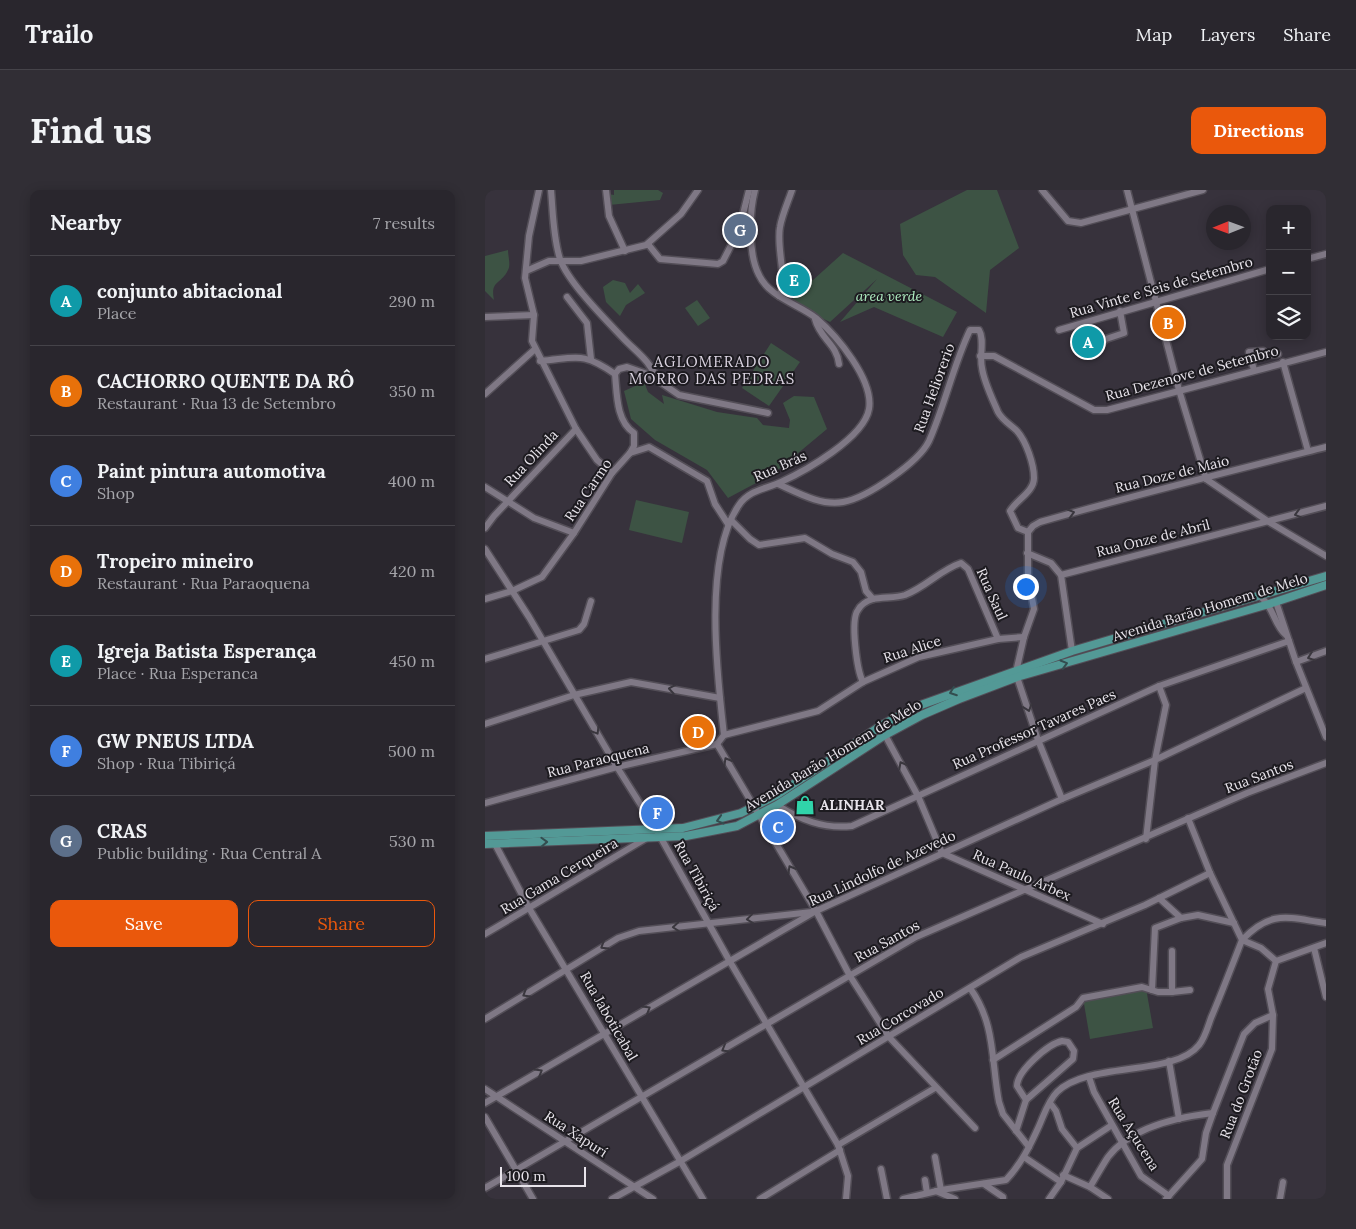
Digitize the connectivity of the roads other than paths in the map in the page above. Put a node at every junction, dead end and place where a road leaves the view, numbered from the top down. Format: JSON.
{"nodes":[{"id":1,"x":539,"y":190,"type":"edge"},
{"id":2,"x":551,"y":190,"type":"edge"},
{"id":3,"x":606,"y":190,"type":"edge"},
{"id":4,"x":698,"y":190,"type":"edge"},
{"id":5,"x":749,"y":190,"type":"edge"},
{"id":6,"x":755,"y":190,"type":"edge"},
{"id":7,"x":792,"y":190,"type":"edge"},
{"id":8,"x":1043,"y":190,"type":"edge"},
{"id":9,"x":1127,"y":190,"type":"edge"},
{"id":10,"x":1203,"y":190,"type":"edge"},
{"id":11,"x":1132,"y":208,"type":"junction"},
{"id":12,"x":740,"y":228,"type":"junction"},
{"id":13,"x":751,"y":230,"type":"junction"},
{"id":14,"x":648,"y":244,"type":"junction"},
{"id":15,"x":625,"y":251,"type":"junction"},
{"id":16,"x":1326,"y":254,"type":"edge"},
{"id":17,"x":1311,"y":258,"type":"edge"},
{"id":18,"x":561,"y":261,"type":"junction"},
{"id":19,"x":1266,"y":270,"type":"edge"},
{"id":20,"x":525,"y":271,"type":"junction"},
{"id":21,"x":779,"y":296,"type":"junction"},
{"id":22,"x":567,"y":297,"type":"dead end"},
{"id":23,"x":1156,"y":300,"type":"junction"},
{"id":24,"x":1120,"y":311,"type":"junction"},
{"id":25,"x":533,"y":315,"type":"junction"},
{"id":26,"x":485,"y":317,"type":"edge"},
{"id":27,"x":815,"y":317,"type":"junction"},
{"id":28,"x":1059,"y":330,"type":"dead end"},
{"id":29,"x":1097,"y":348,"type":"dead end"},
{"id":30,"x":534,"y":350,"type":"junction"},
{"id":31,"x":1326,"y":352,"type":"edge"},
{"id":32,"x":1278,"y":354,"type":"dead end"},
{"id":33,"x":980,"y":356,"type":"junction"},
{"id":34,"x":591,"y":359,"type":"junction"},
{"id":35,"x":540,"y":361,"type":"junction"},
{"id":36,"x":1283,"y":362,"type":"junction"},
{"id":37,"x":839,"y":364,"type":"dead end"},
{"id":38,"x":1253,"y":370,"type":"junction"},
{"id":39,"x":615,"y":374,"type":"junction"},
{"id":40,"x":658,"y":381,"type":"junction"},
{"id":41,"x":1179,"y":390,"type":"junction"},
{"id":42,"x":485,"y":394,"type":"edge"},
{"id":43,"x":768,"y":413,"type":"dead end"},
{"id":44,"x":576,"y":429,"type":"junction"},
{"id":45,"x":1326,"y":447,"type":"edge"},
{"id":46,"x":1308,"y":451,"type":"junction"},
{"id":47,"x":630,"y":453,"type":"junction"},
{"id":48,"x":612,"y":473,"type":"junction"},
{"id":49,"x":1205,"y":479,"type":"junction"},
{"id":50,"x":778,"y":484,"type":"junction"},
{"id":51,"x":485,"y":487,"type":"edge"},
{"id":52,"x":507,"y":502,"type":"junction"},
{"id":53,"x":1326,"y":506,"type":"edge"},
{"id":54,"x":729,"y":522,"type":"junction"},
{"id":55,"x":1269,"y":522,"type":"junction"},
{"id":56,"x":485,"y":528,"type":"edge"},
{"id":57,"x":1028,"y":532,"type":"junction"},
{"id":58,"x":574,"y":533,"type":"junction"},
{"id":59,"x":485,"y":549,"type":"edge"},
{"id":60,"x":1027,"y":553,"type":"junction"},
{"id":61,"x":1326,"y":556,"type":"edge"},
{"id":62,"x":1061,"y":575,"type":"junction"},
{"id":63,"x":1326,"y":576,"type":"edge"},
{"id":64,"x":1326,"y":585,"type":"edge"},
{"id":65,"x":512,"y":591,"type":"junction"},
{"id":66,"x":1261,"y":597,"type":"junction"},
{"id":67,"x":873,"y":598,"type":"junction"},
{"id":68,"x":485,"y":599,"type":"edge"},
{"id":69,"x":591,"y":601,"type":"dead end"},
{"id":70,"x":1273,"y":603,"type":"junction"},
{"id":71,"x":1024,"y":637,"type":"junction"},
{"id":72,"x":1288,"y":638,"type":"junction"},
{"id":73,"x":998,"y":639,"type":"junction"},
{"id":74,"x":544,"y":641,"type":"junction"},
{"id":75,"x":1326,"y":651,"type":"edge"},
{"id":76,"x":1072,"y":652,"type":"junction"},
{"id":77,"x":485,"y":659,"type":"edge"},
{"id":78,"x":1296,"y":662,"type":"junction"},
{"id":79,"x":1017,"y":674,"type":"junction"},
{"id":80,"x":863,"y":682,"type":"junction"},
{"id":81,"x":1159,"y":686,"type":"junction"},
{"id":82,"x":1306,"y":688,"type":"junction"},
{"id":83,"x":575,"y":695,"type":"junction"},
{"id":84,"x":720,"y":698,"type":"junction"},
{"id":85,"x":485,"y":724,"type":"edge"},
{"id":86,"x":724,"y":735,"type":"junction"},
{"id":87,"x":885,"y":735,"type":"junction"},
{"id":88,"x":1326,"y":738,"type":"edge"},
{"id":89,"x":1038,"y":740,"type":"junction"},
{"id":90,"x":717,"y":744,"type":"junction"},
{"id":91,"x":1155,"y":760,"type":"junction"},
{"id":92,"x":1326,"y":763,"type":"edge"},
{"id":93,"x":617,"y":767,"type":"junction"},
{"id":94,"x":918,"y":796,"type":"junction"},
{"id":95,"x":788,"y":798,"type":"junction"},
{"id":96,"x":1063,"y":799,"type":"junction"},
{"id":97,"x":485,"y":803,"type":"edge"},
{"id":98,"x":777,"y":805,"type":"junction"},
{"id":99,"x":754,"y":808,"type":"junction"},
{"id":100,"x":791,"y":814,"type":"junction"},
{"id":101,"x":759,"y":816,"type":"junction"},
{"id":102,"x":1189,"y":818,"type":"junction"},
{"id":103,"x":656,"y":829,"type":"junction"},
{"id":104,"x":485,"y":836,"type":"edge"},
{"id":105,"x":660,"y":838,"type":"junction"},
{"id":106,"x":645,"y":839,"type":"junction"},
{"id":107,"x":1146,"y":839,"type":"junction"},
{"id":108,"x":485,"y":844,"type":"edge"},
{"id":109,"x":495,"y":844,"type":"junction"},
{"id":110,"x":942,"y":853,"type":"junction"},
{"id":111,"x":1210,"y":873,"type":"junction"},
{"id":112,"x":1025,"y":890,"type":"junction"},
{"id":113,"x":1159,"y":898,"type":"junction"},
{"id":114,"x":529,"y":908,"type":"junction"},
{"id":115,"x":816,"y":911,"type":"junction"},
{"id":116,"x":1181,"y":918,"type":"junction"},
{"id":117,"x":1326,"y":923,"type":"edge"},
{"id":118,"x":709,"y":924,"type":"junction"},
{"id":119,"x":1103,"y":924,"type":"junction"},
{"id":120,"x":1234,"y":924,"type":"junction"},
{"id":121,"x":485,"y":934,"type":"edge"},
{"id":122,"x":1242,"y":940,"type":"junction"},
{"id":123,"x":1326,"y":943,"type":"edge"},
{"id":124,"x":1314,"y":948,"type":"junction"},
{"id":125,"x":1171,"y":951,"type":"dead end"},
{"id":126,"x":729,"y":960,"type":"junction"},
{"id":127,"x":1276,"y":961,"type":"junction"},
{"id":128,"x":567,"y":969,"type":"junction"},
{"id":129,"x":850,"y":976,"type":"junction"},
{"id":130,"x":970,"y":988,"type":"junction"},
{"id":131,"x":1152,"y":990,"type":"junction"},
{"id":132,"x":1190,"y":990,"type":"dead end"},
{"id":133,"x":1172,"y":992,"type":"junction"},
{"id":134,"x":1326,"y":997,"type":"edge"},
{"id":135,"x":1273,"y":1015,"type":"junction"},
{"id":136,"x":485,"y":1019,"type":"edge"},
{"id":137,"x":767,"y":1025,"type":"junction"},
{"id":138,"x":605,"y":1034,"type":"junction"},
{"id":139,"x":889,"y":1037,"type":"junction"},
{"id":140,"x":993,"y":1060,"type":"junction"},
{"id":141,"x":1169,"y":1061,"type":"junction"},
{"id":142,"x":1089,"y":1077,"type":"junction"},
{"id":143,"x":804,"y":1088,"type":"junction"},
{"id":144,"x":935,"y":1088,"type":"junction"},
{"id":145,"x":485,"y":1089,"type":"edge"},
{"id":146,"x":496,"y":1097,"type":"junction"},
{"id":147,"x":642,"y":1097,"type":"junction"},
{"id":148,"x":1026,"y":1100,"type":"junction"},
{"id":149,"x":485,"y":1103,"type":"edge"},
{"id":150,"x":1049,"y":1103,"type":"junction"},
{"id":151,"x":1213,"y":1113,"type":"junction"},
{"id":152,"x":485,"y":1117,"type":"edge"},
{"id":153,"x":1179,"y":1119,"type":"junction"},
{"id":154,"x":1112,"y":1124,"type":"junction"},
{"id":155,"x":975,"y":1128,"type":"dead end"},
{"id":156,"x":1016,"y":1131,"type":"junction"},
{"id":157,"x":565,"y":1142,"type":"junction"},
{"id":158,"x":1123,"y":1143,"type":"junction"},
{"id":159,"x":1029,"y":1147,"type":"junction"},
{"id":160,"x":839,"y":1148,"type":"junction"},
{"id":161,"x":1077,"y":1148,"type":"junction"},
{"id":162,"x":935,"y":1157,"type":"dead end"},
{"id":163,"x":1025,"y":1157,"type":"junction"},
{"id":164,"x":679,"y":1162,"type":"junction"},
{"id":165,"x":881,"y":1169,"type":"dead end"},
{"id":166,"x":516,"y":1171,"type":"junction"},
{"id":167,"x":1062,"y":1178,"type":"junction"},
{"id":168,"x":925,"y":1180,"type":"dead end"},
{"id":169,"x":1283,"y":1182,"type":"dead end"},
{"id":170,"x":984,"y":1184,"type":"junction"},
{"id":171,"x":635,"y":1186,"type":"junction"},
{"id":172,"x":1090,"y":1186,"type":"junction"},
{"id":173,"x":485,"y":1188,"type":"edge"},
{"id":174,"x":938,"y":1190,"type":"junction"},
{"id":175,"x":927,"y":1193,"type":"junction"},
{"id":176,"x":1168,"y":1197,"type":"edge"},
{"id":177,"x":533,"y":1199,"type":"edge"},
{"id":178,"x":612,"y":1199,"type":"edge"},
{"id":179,"x":653,"y":1199,"type":"edge"},
{"id":180,"x":703,"y":1199,"type":"edge"},
{"id":181,"x":760,"y":1199,"type":"edge"},
{"id":182,"x":846,"y":1199,"type":"edge"},
{"id":183,"x":887,"y":1199,"type":"edge"},
{"id":184,"x":903,"y":1199,"type":"edge"},
{"id":185,"x":937,"y":1199,"type":"edge"},
{"id":186,"x":955,"y":1199,"type":"edge"},
{"id":187,"x":1003,"y":1199,"type":"edge"},
{"id":188,"x":1049,"y":1199,"type":"edge"},
{"id":189,"x":1108,"y":1199,"type":"edge"},
{"id":190,"x":1227,"y":1199,"type":"edge"},
{"id":191,"x":1280,"y":1199,"type":"edge"}],
"edges":[{"from":1,"to":20,"type":"street"},
{"from":2,"to":18,"type":"street"},
{"from":3,"to":15,"type":"street"},
{"from":4,"to":14,"type":"street"},
{"from":5,"to":12,"type":"street"},
{"from":6,"to":13,"type":"street","name":"Rua Brás"},
{"from":7,"to":21,"type":"street"},
{"from":8,"to":11,"type":"street"},
{"from":9,"to":11,"type":"street"},
{"from":10,"to":11,"type":"street"},
{"from":11,"to":23,"type":"street"},
{"from":12,"to":13,"type":"street"},
{"from":12,"to":14,"type":"street"},
{"from":13,"to":21,"type":"street","name":"Rua Brás"},
{"from":14,"to":15,"type":"street"},
{"from":15,"to":18,"type":"street"},
{"from":16,"to":17,"type":"street"},
{"from":18,"to":20,"type":"street"},
{"from":18,"to":40,"type":"street"},
{"from":19,"to":23,"type":"street","name":"Rua Vinte e Seis de Setembro"},
{"from":20,"to":25,"type":"street"},
{"from":21,"to":27,"type":"street","name":"Rua Brás"},
{"from":22,"to":34,"type":"street"},
{"from":23,"to":24,"type":"street","name":"Rua Vinte e Seis de Setembro"},
{"from":23,"to":41,"type":"street"},
{"from":24,"to":28,"type":"street","name":"Rua Vinte e Seis de Setembro"},
{"from":24,"to":29,"type":"street"},
{"from":25,"to":26,"type":"street"},
{"from":25,"to":30,"type":"street"},
{"from":27,"to":37,"type":"street"},
{"from":27,"to":50,"type":"street","name":"Rua Brás"},
{"from":30,"to":35,"type":"street"},
{"from":30,"to":42,"type":"street"},
{"from":31,"to":36,"type":"street","name":"Rua Dezenove de Setembro"},
{"from":32,"to":38,"type":"street"},
{"from":33,"to":41,"type":"street","name":"Rua Dezenove de Setembro"},
{"from":33,"to":50,"type":"street","name":"Rua Heliorerio"},
{"from":33,"to":57,"type":"street"},
{"from":34,"to":35,"type":"street"},
{"from":34,"to":39,"type":"street"},
{"from":35,"to":44,"type":"street"},
{"from":36,"to":38,"type":"street","name":"Rua Dezenove de Setembro"},
{"from":36,"to":46,"type":"street"},
{"from":38,"to":41,"type":"street","name":"Rua Dezenove de Setembro"},
{"from":39,"to":40,"type":"street"},
{"from":39,"to":47,"type":"street"},
{"from":40,"to":43,"type":"street"},
{"from":41,"to":49,"type":"street"},
{"from":44,"to":48,"type":"street"},
{"from":44,"to":52,"type":"street","name":"Rua Olinda"},
{"from":45,"to":46,"type":"street","name":"Rua Doze de Maio"},
{"from":46,"to":49,"type":"street","name":"Rua Doze de Maio"},
{"from":47,"to":48,"type":"street","name":"Rua Carmo"},
{"from":47,"to":54,"type":"street","name":"Rua Carmo"},
{"from":48,"to":58,"type":"street","name":"Rua Carmo"},
{"from":49,"to":55,"type":"street"},
{"from":57,"to":49,"type":"street","name":"Rua Doze de Maio","one_way":true},
{"from":50,"to":54,"type":"street","name":"Rua Brás"},
{"from":51,"to":52,"type":"street"},
{"from":52,"to":56,"type":"street","name":"Rua Olinda"},
{"from":52,"to":58,"type":"street"},
{"from":53,"to":55,"type":"street","name":"Rua Onze de Abril","one_way":true},
{"from":54,"to":67,"type":"street","name":"Rua Carmo"},
{"from":54,"to":84,"type":"street","name":"Rua Brás"},
{"from":55,"to":61,"type":"street"},
{"from":55,"to":62,"type":"street","name":"Rua Onze de Abril"},
{"from":57,"to":60,"type":"street"},
{"from":58,"to":65,"type":"street","name":"Rua Carmo"},
{"from":59,"to":65,"type":"street","name":"Rua Tibiriçá"},
{"from":60,"to":62,"type":"street"},
{"from":60,"to":71,"type":"street"},
{"from":62,"to":76,"type":"street"},
{"from":63,"to":66,"type":"main road","name":"Avenida Barão Homem de Melo"},
{"from":64,"to":70,"type":"main road","name":"Avenida Barão Homem de Melo"},
{"from":65,"to":68,"type":"street","name":"Rua Carmo"},
{"from":65,"to":74,"type":"street","name":"Rua Tibiriçá"},
{"from":66,"to":70,"type":"street"},
{"from":66,"to":76,"type":"main road","name":"Avenida Barão Homem de Melo"},
{"from":67,"to":73,"type":"street","name":"Rua Saul"},
{"from":67,"to":80,"type":"street"},
{"from":69,"to":74,"type":"street"},
{"from":70,"to":72,"type":"street"},
{"from":79,"to":70,"type":"main road","name":"Avenida Barão Homem de Melo","one_way":true},
{"from":71,"to":73,"type":"street","name":"Rua Alice"},
{"from":71,"to":79,"type":"street"},
{"from":72,"to":78,"type":"street"},
{"from":72,"to":81,"type":"street","name":"Rua Professor Tavares Paes"},
{"from":73,"to":80,"type":"street","name":"Rua Alice"},
{"from":74,"to":77,"type":"street"},
{"from":74,"to":83,"type":"street","name":"Rua Tibiriçá"},
{"from":75,"to":78,"type":"street","one_way":true},
{"from":76,"to":79,"type":"main road","name":"Avenida Barão Homem de Melo"},
{"from":78,"to":82,"type":"street"},
{"from":79,"to":87,"type":"main road","name":"Avenida Barão Homem de Melo"},
{"from":79,"to":89,"type":"street","one_way":true},
{"from":79,"to":99,"type":"main road","name":"Avenida Barão Homem de Melo","one_way":true},
{"from":80,"to":86,"type":"street","name":"Rua Alice"},
{"from":81,"to":89,"type":"street","name":"Rua Professor Tavares Paes"},
{"from":81,"to":91,"type":"street"},
{"from":82,"to":88,"type":"street"},
{"from":82,"to":91,"type":"street","name":"Rua Lindolfo de Azevedo"},
{"from":84,"to":83,"type":"street","one_way":true},
{"from":83,"to":85,"type":"street"},
{"from":83,"to":93,"type":"street","name":"Rua Tibiriçá","one_way":true},
{"from":84,"to":86,"type":"street","name":"Rua Brás"},
{"from":86,"to":90,"type":"street"},
{"from":94,"to":87,"type":"street","one_way":true},
{"from":87,"to":95,"type":"main road","name":"Avenida Barão Homem de Melo"},
{"from":89,"to":94,"type":"street","name":"Rua Professor Tavares Paes"},
{"from":89,"to":96,"type":"street"},
{"from":90,"to":93,"type":"street","name":"Rua Paraoquena"},
{"from":99,"to":90,"type":"street","one_way":true},
{"from":91,"to":96,"type":"street","name":"Rua Lindolfo de Azevedo"},
{"from":91,"to":107,"type":"street"},
{"from":92,"to":102,"type":"street","name":"Rua Santos"},
{"from":93,"to":97,"type":"street","name":"Rua Paraoquena"},
{"from":93,"to":103,"type":"street","name":"Rua Tibiriçá"},
{"from":94,"to":100,"type":"street","name":"Rua Professor Tavares Paes"},
{"from":94,"to":110,"type":"street"},
{"from":95,"to":98,"type":"main road","name":"Avenida Barão Homem de Melo"},
{"from":95,"to":100,"type":"street"},
{"from":96,"to":110,"type":"street","name":"Rua Lindolfo de Azevedo"},
{"from":98,"to":100,"type":"street","name":"Rua Professor Tavares Paes"},
{"from":98,"to":101,"type":"main road","name":"Avenida Barão Homem de Melo"},
{"from":99,"to":101,"type":"street"},
{"from":99,"to":103,"type":"main road","name":"Avenida Barão Homem de Melo","one_way":true},
{"from":101,"to":105,"type":"main road","name":"Avenida Barão Homem de Melo"},
{"from":115,"to":101,"type":"street","one_way":true},
{"from":102,"to":107,"type":"street","name":"Rua Santos"},
{"from":102,"to":111,"type":"street"},
{"from":103,"to":104,"type":"main road","name":"Avenida Barão Homem de Melo"},
{"from":103,"to":105,"type":"street","name":"Rua Tibiriçá"},
{"from":105,"to":106,"type":"main road","name":"Avenida Barão Homem de Melo"},
{"from":105,"to":118,"type":"street","name":"Rua Tibiriçá"},
{"from":109,"to":106,"type":"main road","name":"Avenida Barão Homem de Melo","one_way":true},
{"from":106,"to":114,"type":"street","name":"Rua Gama Cerqueira"},
{"from":107,"to":112,"type":"street","name":"Rua Santos"},
{"from":108,"to":109,"type":"main road","name":"Avenida Barão Homem de Melo"},
{"from":109,"to":114,"type":"street","name":"Rua Jaboticabal"},
{"from":110,"to":112,"type":"street","name":"Rua Paulo Arbex"},
{"from":110,"to":115,"type":"street","name":"Rua Lindolfo de Azevedo"},
{"from":111,"to":113,"type":"street","name":"Rua Corcovado"},
{"from":111,"to":120,"type":"street"},
{"from":112,"to":119,"type":"street","name":"Rua Paulo Arbex"},
{"from":112,"to":129,"type":"street","name":"Rua Santos"},
{"from":113,"to":116,"type":"street"},
{"from":113,"to":119,"type":"street","name":"Rua Corcovado"},
{"from":114,"to":121,"type":"street","name":"Rua Gama Cerqueira"},
{"from":114,"to":128,"type":"street","name":"Rua Jaboticabal"},
{"from":115,"to":118,"type":"street","one_way":true},
{"from":115,"to":126,"type":"street","name":"Rua Lindolfo de Azevedo"},
{"from":115,"to":129,"type":"street"},
{"from":116,"to":120,"type":"street"},
{"from":116,"to":131,"type":"street"},
{"from":117,"to":122,"type":"street"},
{"from":118,"to":126,"type":"street","name":"Rua Tibiriçá"},
{"from":118,"to":128,"type":"street","one_way":true},
{"from":119,"to":130,"type":"street","name":"Rua Corcovado"},
{"from":120,"to":122,"type":"street"},
{"from":122,"to":127,"type":"street"},
{"from":122,"to":141,"type":"street"},
{"from":123,"to":124,"type":"street"},
{"from":124,"to":127,"type":"street"},
{"from":124,"to":134,"type":"street"},
{"from":125,"to":133,"type":"street"},
{"from":126,"to":137,"type":"street","name":"Rua Tibiriçá"},
{"from":138,"to":126,"type":"street","name":"Rua Lindolfo de Azevedo","one_way":true},
{"from":127,"to":135,"type":"street","name":"Rua do Grotão"},
{"from":128,"to":136,"type":"street","one_way":true},
{"from":128,"to":138,"type":"street","name":"Rua Jaboticabal"},
{"from":129,"to":137,"type":"street","name":"Rua Santos"},
{"from":129,"to":139,"type":"street"},
{"from":130,"to":139,"type":"street","name":"Rua Corcovado"},
{"from":130,"to":140,"type":"street"},
{"from":131,"to":133,"type":"street"},
{"from":131,"to":140,"type":"street"},
{"from":132,"to":133,"type":"street"},
{"from":135,"to":151,"type":"street"},
{"from":135,"to":190,"type":"street","name":"Rua do Grotão"},
{"from":137,"to":143,"type":"street","name":"Rua Tibiriçá"},
{"from":137,"to":147,"type":"street","name":"Rua Santos","one_way":true},
{"from":146,"to":138,"type":"street","name":"Rua Lindolfo de Azevedo","one_way":true},
{"from":138,"to":147,"type":"street","name":"Rua Jaboticabal"},
{"from":139,"to":143,"type":"street","name":"Rua Corcovado"},
{"from":139,"to":144,"type":"street"},
{"from":140,"to":156,"type":"street"},
{"from":141,"to":142,"type":"street"},
{"from":141,"to":153,"type":"street"},
{"from":142,"to":150,"type":"street"},
{"from":142,"to":154,"type":"street","name":"Rua Açucena"},
{"from":143,"to":160,"type":"street","name":"Rua Tibiriçá"},
{"from":143,"to":164,"type":"street","name":"Rua Corcovado"},
{"from":144,"to":155,"type":"street"},
{"from":144,"to":160,"type":"street"},
{"from":145,"to":146,"type":"street","name":"Rua Xapurí"},
{"from":146,"to":149,"type":"street","name":"Rua Lindolfo de Azevedo"},
{"from":146,"to":157,"type":"street","name":"Rua Xapurí"},
{"from":147,"to":157,"type":"street","name":"Rua Santos"},
{"from":147,"to":164,"type":"street","name":"Rua Jaboticabal"},
{"from":148,"to":148,"type":"street"},
{"from":148,"to":156,"type":"street"},
{"from":150,"to":159,"type":"street"},
{"from":150,"to":161,"type":"street"},
{"from":151,"to":153,"type":"street"},
{"from":151,"to":176,"type":"street"},
{"from":152,"to":166,"type":"street"},
{"from":153,"to":158,"type":"street"},
{"from":154,"to":158,"type":"street","name":"Rua Açucena"},
{"from":154,"to":161,"type":"street"},
{"from":156,"to":159,"type":"street"},
{"from":157,"to":166,"type":"street","name":"Rua Santos"},
{"from":157,"to":171,"type":"street","name":"Rua Xapurí"},
{"from":158,"to":172,"type":"street"},
{"from":158,"to":176,"type":"street","name":"Rua Açucena"},
{"from":159,"to":163,"type":"street"},
{"from":160,"to":181,"type":"street"},
{"from":160,"to":182,"type":"street","name":"Rua Tibiriçá"},
{"from":161,"to":167,"type":"street"},
{"from":162,"to":174,"type":"street"},
{"from":163,"to":167,"type":"street"},
{"from":163,"to":170,"type":"street"},
{"from":164,"to":171,"type":"street","name":"Rua Corcovado"},
{"from":164,"to":180,"type":"street","name":"Rua Jaboticabal"},
{"from":165,"to":183,"type":"street"},
{"from":166,"to":173,"type":"street","name":"Rua Santos"},
{"from":166,"to":177,"type":"street"},
{"from":167,"to":172,"type":"street"},
{"from":167,"to":188,"type":"street"},
{"from":168,"to":175,"type":"street"},
{"from":169,"to":191,"type":"street"},
{"from":170,"to":174,"type":"street"},
{"from":170,"to":187,"type":"street"},
{"from":171,"to":178,"type":"street","name":"Rua Corcovado"},
{"from":171,"to":179,"type":"street","name":"Rua Xapurí"},
{"from":172,"to":189,"type":"street"},
{"from":174,"to":175,"type":"street"},
{"from":174,"to":185,"type":"street"},
{"from":174,"to":186,"type":"street"},
{"from":175,"to":184,"type":"street"}]}
